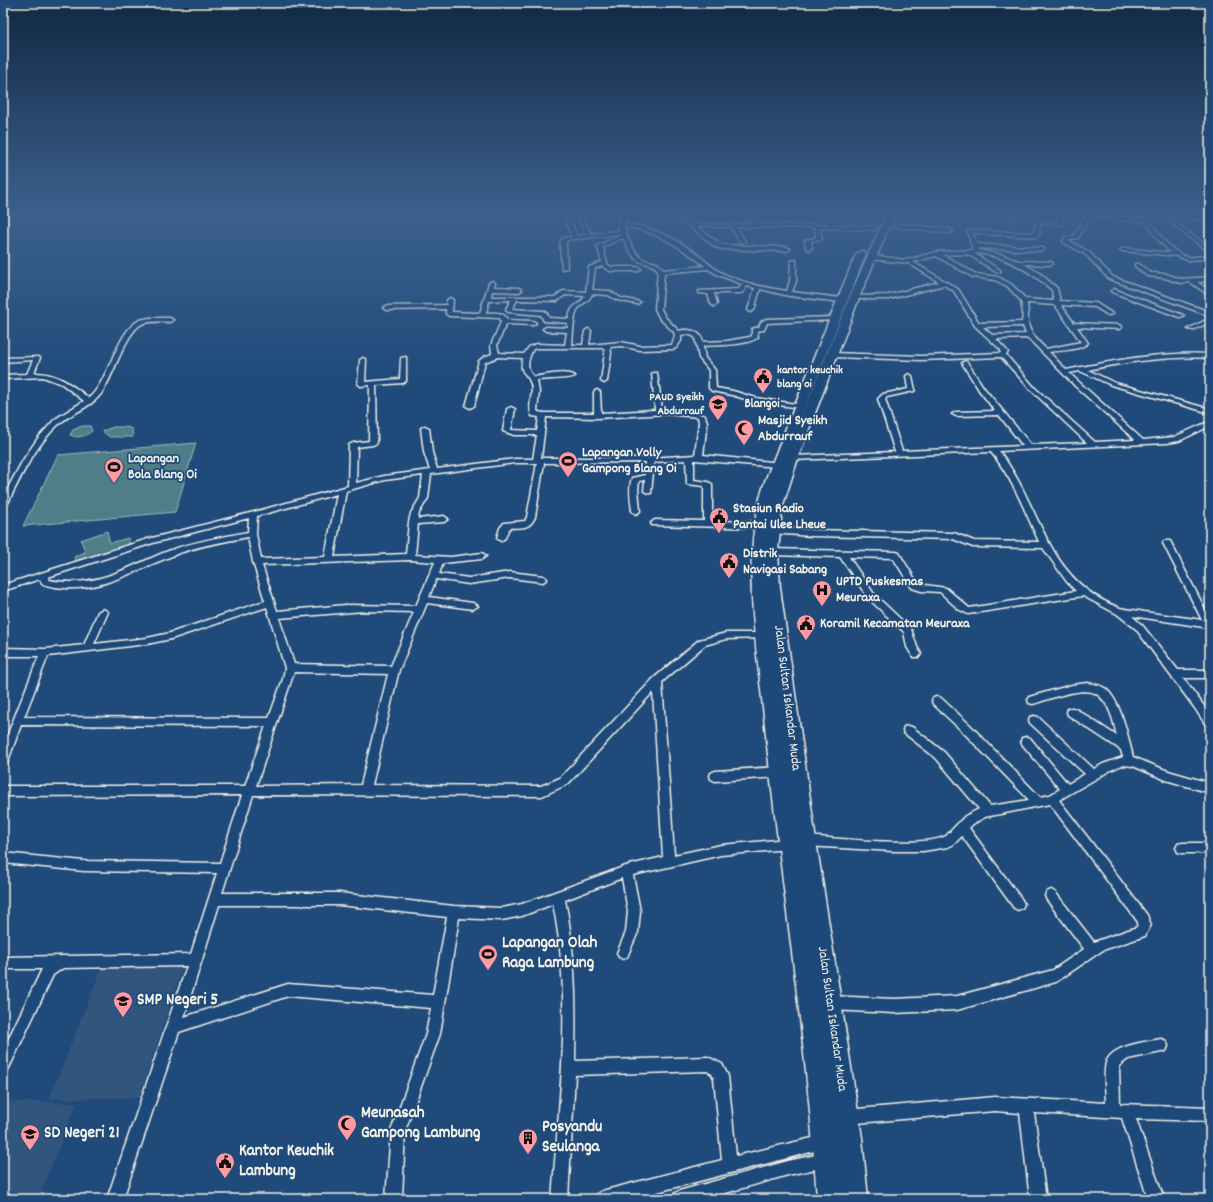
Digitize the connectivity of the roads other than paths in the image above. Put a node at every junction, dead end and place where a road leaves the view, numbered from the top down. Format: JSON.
{"nodes":[{"id":1,"x":592,"y":271,"type":"edge"},
{"id":2,"x":673,"y":271,"type":"edge"},
{"id":3,"x":715,"y":271,"type":"edge"},
{"id":4,"x":793,"y":271,"type":"edge"},
{"id":5,"x":860,"y":271,"type":"edge"},
{"id":6,"x":862,"y":271,"type":"edge"},
{"id":7,"x":925,"y":271,"type":"edge"},
{"id":8,"x":967,"y":271,"type":"edge"},
{"id":9,"x":1035,"y":271,"type":"edge"},
{"id":10,"x":1105,"y":271,"type":"edge"},
{"id":11,"x":1144,"y":271,"type":"edge"},
{"id":12,"x":662,"y":272,"type":"joint"},
{"id":13,"x":1210,"y":279,"type":"edge"},
{"id":14,"x":1192,"y":281,"type":"junction"},
{"id":15,"x":746,"y":283,"type":"junction"},
{"id":16,"x":945,"y":283,"type":"junction"},
{"id":17,"x":1126,"y":284,"type":"junction"},
{"id":18,"x":758,"y":286,"type":"junction"},
{"id":19,"x":519,"y":290,"type":"dead end"},
{"id":20,"x":701,"y":292,"type":"dead end"},
{"id":21,"x":711,"y":292,"type":"junction"},
{"id":22,"x":590,"y":293,"type":"junction"},
{"id":23,"x":789,"y":294,"type":"junction"},
{"id":24,"x":1210,"y":294,"type":"edge"},
{"id":25,"x":487,"y":299,"type":"junction"},
{"id":26,"x":510,"y":299,"type":"dead end"},
{"id":27,"x":847,"y":299,"type":"junction"},
{"id":28,"x":450,"y":300,"type":"dead end"},
{"id":29,"x":1024,"y":301,"type":"junction"},
{"id":30,"x":637,"y":302,"type":"dead end"},
{"id":31,"x":1058,"y":302,"type":"junction"},
{"id":32,"x":714,"y":304,"type":"dead end"},
{"id":33,"x":450,"y":307,"type":"junction"},
{"id":34,"x":386,"y":308,"type":"dead end"},
{"id":35,"x":751,"y":310,"type":"dead end"},
{"id":36,"x":1110,"y":314,"type":"dead end"},
{"id":37,"x":1210,"y":314,"type":"edge"},
{"id":38,"x":482,"y":315,"type":"junction"},
{"id":39,"x":1181,"y":316,"type":"dead end"},
{"id":40,"x":834,"y":318,"type":"junction"},
{"id":41,"x":170,"y":320,"type":"dead end"},
{"id":42,"x":1210,"y":320,"type":"edge"},
{"id":43,"x":572,"y":321,"type":"junction"},
{"id":44,"x":504,"y":322,"type":"junction"},
{"id":45,"x":533,"y":323,"type":"dead end"},
{"id":46,"x":977,"y":324,"type":"junction"},
{"id":47,"x":1025,"y":324,"type":"junction"},
{"id":48,"x":1072,"y":326,"type":"junction"},
{"id":49,"x":1119,"y":327,"type":"dead end"},
{"id":50,"x":546,"y":329,"type":"dead end"},
{"id":51,"x":1191,"y":329,"type":"dead end"},
{"id":52,"x":571,"y":330,"type":"junction"},
{"id":53,"x":588,"y":331,"type":"dead end"},
{"id":54,"x":678,"y":334,"type":"junction"},
{"id":55,"x":1030,"y":336,"type":"junction"},
{"id":56,"x":990,"y":337,"type":"junction"},
{"id":57,"x":700,"y":344,"type":"junction"},
{"id":58,"x":586,"y":346,"type":"junction"},
{"id":59,"x":607,"y":346,"type":"junction"},
{"id":60,"x":568,"y":347,"type":"junction"},
{"id":61,"x":1044,"y":351,"type":"junction"},
{"id":62,"x":832,"y":355,"type":"junction"},
{"id":63,"x":1003,"y":355,"type":"junction"},
{"id":64,"x":496,"y":356,"type":"junction"},
{"id":65,"x":527,"y":356,"type":"junction"},
{"id":66,"x":1210,"y":356,"type":"edge"},
{"id":67,"x":404,"y":358,"type":"dead end"},
{"id":68,"x":3,"y":360,"type":"edge"},
{"id":69,"x":363,"y":360,"type":"dead end"},
{"id":70,"x":965,"y":364,"type":"dead end"},
{"id":71,"x":1081,"y":369,"type":"junction"},
{"id":72,"x":1064,"y":372,"type":"junction"},
{"id":73,"x":30,"y":374,"type":"junction"},
{"id":74,"x":655,"y":374,"type":"dead end"},
{"id":75,"x":572,"y":376,"type":"dead end"},
{"id":76,"x":909,"y":376,"type":"dead end"},
{"id":77,"x":3,"y":377,"type":"edge"},
{"id":78,"x":533,"y":379,"type":"junction"},
{"id":79,"x":604,"y":381,"type":"dead end"},
{"id":80,"x":373,"y":383,"type":"junction"},
{"id":81,"x":597,"y":392,"type":"dead end"},
{"id":82,"x":89,"y":401,"type":"junction"},
{"id":83,"x":470,"y":406,"type":"dead end"},
{"id":84,"x":801,"y":406,"type":"junction"},
{"id":85,"x":511,"y":409,"type":"dead end"},
{"id":86,"x":1210,"y":411,"type":"edge"},
{"id":87,"x":659,"y":412,"type":"junction"},
{"id":88,"x":1001,"y":413,"type":"junction"},
{"id":89,"x":956,"y":414,"type":"dead end"},
{"id":90,"x":542,"y":415,"type":"junction"},
{"id":91,"x":598,"y":416,"type":"junction"},
{"id":92,"x":1209,"y":425,"type":"edge"},
{"id":93,"x":425,"y":428,"type":"dead end"},
{"id":94,"x":540,"y":433,"type":"junction"},
{"id":95,"x":1142,"y":443,"type":"junction"},
{"id":96,"x":1094,"y":445,"type":"junction"},
{"id":97,"x":1029,"y":448,"type":"junction"},
{"id":98,"x":994,"y":450,"type":"junction"},
{"id":99,"x":899,"y":454,"type":"junction"},
{"id":100,"x":700,"y":457,"type":"junction"},
{"id":101,"x":690,"y":458,"type":"junction"},
{"id":102,"x":792,"y":458,"type":"junction"},
{"id":103,"x":539,"y":460,"type":"junction"},
{"id":104,"x":650,"y":460,"type":"junction"},
{"id":105,"x":777,"y":466,"type":"junction"},
{"id":106,"x":431,"y":471,"type":"junction"},
{"id":107,"x":649,"y":476,"type":"junction"},
{"id":108,"x":352,"y":487,"type":"junction"},
{"id":109,"x":342,"y":490,"type":"junction"},
{"id":110,"x":648,"y":491,"type":"dead end"},
{"id":111,"x":3,"y":505,"type":"edge"},
{"id":112,"x":636,"y":511,"type":"dead end"},
{"id":113,"x":253,"y":515,"type":"junction"},
{"id":114,"x":444,"y":518,"type":"dead end"},
{"id":115,"x":413,"y":522,"type":"junction"},
{"id":116,"x":655,"y":523,"type":"dead end"},
{"id":117,"x":708,"y":524,"type":"junction"},
{"id":118,"x":766,"y":528,"type":"junction"},
{"id":119,"x":252,"y":534,"type":"junction"},
{"id":120,"x":501,"y":538,"type":"dead end"},
{"id":121,"x":1167,"y":544,"type":"dead end"},
{"id":122,"x":1045,"y":545,"type":"junction"},
{"id":123,"x":771,"y":552,"type":"junction"},
{"id":124,"x":842,"y":553,"type":"junction"},
{"id":125,"x":482,"y":556,"type":"dead end"},
{"id":126,"x":410,"y":557,"type":"junction"},
{"id":127,"x":329,"y":559,"type":"junction"},
{"id":128,"x":440,"y":560,"type":"junction"},
{"id":129,"x":257,"y":562,"type":"junction"},
{"id":130,"x":43,"y":575,"type":"junction"},
{"id":131,"x":433,"y":576,"type":"junction"},
{"id":132,"x":543,"y":579,"type":"dead end"},
{"id":133,"x":3,"y":588,"type":"edge"},
{"id":134,"x":1084,"y":593,"type":"junction"},
{"id":135,"x":423,"y":600,"type":"junction"},
{"id":136,"x":269,"y":603,"type":"junction"},
{"id":137,"x":473,"y":606,"type":"dead end"},
{"id":138,"x":419,"y":609,"type":"junction"},
{"id":139,"x":1119,"y":611,"type":"junction"},
{"id":140,"x":103,"y":612,"type":"dead end"},
{"id":141,"x":273,"y":615,"type":"junction"},
{"id":142,"x":1209,"y":625,"type":"edge"},
{"id":143,"x":765,"y":635,"type":"junction"},
{"id":144,"x":87,"y":648,"type":"junction"},
{"id":145,"x":3,"y":652,"type":"edge"},
{"id":146,"x":45,"y":653,"type":"junction"},
{"id":147,"x":916,"y":654,"type":"dead end"},
{"id":148,"x":290,"y":668,"type":"junction"},
{"id":149,"x":394,"y":670,"type":"junction"},
{"id":150,"x":1175,"y":674,"type":"junction"},
{"id":151,"x":1210,"y":674,"type":"edge"},
{"id":152,"x":657,"y":681,"type":"junction"},
{"id":153,"x":1033,"y":700,"type":"dead end"},
{"id":154,"x":937,"y":701,"type":"dead end"},
{"id":155,"x":1072,"y":712,"type":"dead end"},
{"id":156,"x":1034,"y":720,"type":"dead end"},
{"id":157,"x":17,"y":721,"type":"junction"},
{"id":158,"x":273,"y":722,"type":"junction"},
{"id":159,"x":1210,"y":722,"type":"edge"},
{"id":160,"x":908,"y":730,"type":"dead end"},
{"id":161,"x":1026,"y":741,"type":"dead end"},
{"id":162,"x":1125,"y":747,"type":"junction"},
{"id":163,"x":3,"y":761,"type":"edge"},
{"id":164,"x":1129,"y":761,"type":"junction"},
{"id":165,"x":779,"y":772,"type":"junction"},
{"id":166,"x":1093,"y":775,"type":"junction"},
{"id":167,"x":715,"y":776,"type":"dead end"},
{"id":168,"x":1210,"y":788,"type":"edge"},
{"id":169,"x":365,"y":790,"type":"junction"},
{"id":170,"x":1067,"y":790,"type":"junction"},
{"id":171,"x":3,"y":791,"type":"edge"},
{"id":172,"x":249,"y":791,"type":"junction"},
{"id":173,"x":1052,"y":799,"type":"junction"},
{"id":174,"x":1038,"y":802,"type":"junction"},
{"id":175,"x":988,"y":811,"type":"junction"},
{"id":176,"x":962,"y":827,"type":"junction"},
{"id":177,"x":797,"y":843,"type":"junction"},
{"id":178,"x":1182,"y":848,"type":"dead end"},
{"id":179,"x":1210,"y":848,"type":"edge"},
{"id":180,"x":3,"y":858,"type":"edge"},
{"id":181,"x":669,"y":861,"type":"junction"},
{"id":182,"x":224,"y":868,"type":"junction"},
{"id":183,"x":626,"y":871,"type":"junction"},
{"id":184,"x":1051,"y":896,"type":"dead end"},
{"id":185,"x":558,"y":897,"type":"junction"},
{"id":186,"x":214,"y":899,"type":"junction"},
{"id":187,"x":1018,"y":904,"type":"dead end"},
{"id":188,"x":454,"y":912,"type":"junction"},
{"id":189,"x":1093,"y":950,"type":"junction"},
{"id":190,"x":623,"y":953,"type":"dead end"},
{"id":191,"x":195,"y":960,"type":"junction"},
{"id":192,"x":61,"y":962,"type":"junction"},
{"id":193,"x":3,"y":963,"type":"edge"},
{"id":194,"x":439,"y":1002,"type":"junction"},
{"id":195,"x":830,"y":1003,"type":"junction"},
{"id":196,"x":174,"y":1027,"type":"junction"},
{"id":197,"x":1161,"y":1046,"type":"dead end"},
{"id":198,"x":3,"y":1065,"type":"edge"},
{"id":199,"x":568,"y":1068,"type":"junction"},
{"id":200,"x":1026,"y":1107,"type":"junction"},
{"id":201,"x":1120,"y":1112,"type":"junction"},
{"id":202,"x":1210,"y":1114,"type":"edge"},
{"id":203,"x":824,"y":1119,"type":"junction"},
{"id":204,"x":849,"y":1137,"type":"junction"},
{"id":205,"x":827,"y":1151,"type":"junction"},
{"id":206,"x":730,"y":1165,"type":"junction"},
{"id":207,"x":115,"y":1199,"type":"edge"},
{"id":208,"x":394,"y":1199,"type":"edge"},
{"id":209,"x":560,"y":1199,"type":"edge"},
{"id":210,"x":602,"y":1199,"type":"edge"},
{"id":211,"x":679,"y":1199,"type":"edge"},
{"id":212,"x":830,"y":1199,"type":"edge"},
{"id":213,"x":855,"y":1199,"type":"edge"},
{"id":214,"x":1038,"y":1199,"type":"edge"},
{"id":215,"x":1156,"y":1199,"type":"edge"}],
"edges":[{"from":1,"to":22,"type":"street"},
{"from":2,"to":12,"type":"street"},
{"from":3,"to":15,"type":"street"},
{"from":4,"to":23,"type":"street"},
{"from":5,"to":27,"type":"highway","name":"Jalan Sultan Iskandar Muda"},
{"from":6,"to":27,"type":"highway","name":"Jalan Sultan Iskandar Muda"},
{"from":7,"to":16,"type":"street"},
{"from":8,"to":29,"type":"street"},
{"from":9,"to":31,"type":"street"},
{"from":10,"to":17,"type":"street"},
{"from":11,"to":14,"type":"street"},
{"from":12,"to":54,"type":"street"},
{"from":13,"to":14,"type":"street"},
{"from":14,"to":24,"type":"street"},
{"from":15,"to":18,"type":"street"},
{"from":15,"to":21,"type":"street"},
{"from":16,"to":27,"type":"street"},
{"from":16,"to":46,"type":"street"},
{"from":17,"to":37,"type":"street"},
{"from":17,"to":39,"type":"street"},
{"from":18,"to":23,"type":"street"},
{"from":18,"to":35,"type":"street"},
{"from":19,"to":25,"type":"street"},
{"from":20,"to":21,"type":"street"},
{"from":21,"to":32,"type":"street"},
{"from":22,"to":30,"type":"street"},
{"from":22,"to":43,"type":"street"},
{"from":22,"to":43,"type":"street"},
{"from":23,"to":27,"type":"street"},
{"from":25,"to":26,"type":"street"},
{"from":25,"to":38,"type":"street"},
{"from":27,"to":40,"type":"highway","name":"Jalan Sultan Iskandar Muda"},
{"from":27,"to":62,"type":"highway","name":"Jalan Sultan Iskandar Muda"},
{"from":28,"to":33,"type":"street"},
{"from":29,"to":31,"type":"street"},
{"from":29,"to":47,"type":"street"},
{"from":31,"to":36,"type":"street"},
{"from":31,"to":48,"type":"street"},
{"from":33,"to":34,"type":"street"},
{"from":33,"to":38,"type":"street"},
{"from":38,"to":44,"type":"street"},
{"from":40,"to":57,"type":"street"},
{"from":40,"to":84,"type":"highway","name":"Jalan Sultan Iskandar Muda"},
{"from":41,"to":82,"type":"street"},
{"from":42,"to":51,"type":"street"},
{"from":43,"to":52,"type":"street"},
{"from":44,"to":45,"type":"street"},
{"from":44,"to":64,"type":"street"},
{"from":46,"to":47,"type":"street"},
{"from":46,"to":56,"type":"street"},
{"from":47,"to":55,"type":"street"},
{"from":48,"to":49,"type":"street"},
{"from":48,"to":61,"type":"street"},
{"from":50,"to":52,"type":"street"},
{"from":52,"to":60,"type":"street"},
{"from":53,"to":58,"type":"street"},
{"from":54,"to":57,"type":"street"},
{"from":54,"to":59,"type":"street"},
{"from":55,"to":56,"type":"street"},
{"from":55,"to":61,"type":"street"},
{"from":56,"to":63,"type":"street"},
{"from":57,"to":84,"type":"street"},
{"from":58,"to":59,"type":"street"},
{"from":58,"to":60,"type":"street"},
{"from":59,"to":79,"type":"street"},
{"from":60,"to":65,"type":"street"},
{"from":61,"to":72,"type":"street"},
{"from":62,"to":63,"type":"street"},
{"from":62,"to":102,"type":"highway","name":"Jalan Sultan Iskandar Muda"},
{"from":63,"to":96,"type":"street"},
{"from":64,"to":65,"type":"street"},
{"from":64,"to":83,"type":"street"},
{"from":65,"to":78,"type":"street"},
{"from":66,"to":71,"type":"street"},
{"from":67,"to":80,"type":"street"},
{"from":68,"to":73,"type":"street"},
{"from":69,"to":80,"type":"street"},
{"from":70,"to":88,"type":"street"},
{"from":71,"to":72,"type":"street"},
{"from":71,"to":86,"type":"street"},
{"from":72,"to":95,"type":"street"},
{"from":73,"to":77,"type":"street"},
{"from":73,"to":82,"type":"street"},
{"from":74,"to":87,"type":"street"},
{"from":75,"to":78,"type":"street"},
{"from":76,"to":99,"type":"street"},
{"from":78,"to":90,"type":"street"},
{"from":80,"to":108,"type":"street"},
{"from":81,"to":91,"type":"street"},
{"from":82,"to":111,"type":"street"},
{"from":84,"to":105,"type":"highway","name":"Jalan Sultan Iskandar Muda"},
{"from":85,"to":94,"type":"street"},
{"from":87,"to":91,"type":"street"},
{"from":87,"to":100,"type":"street"},
{"from":88,"to":89,"type":"street"},
{"from":88,"to":97,"type":"street"},
{"from":90,"to":91,"type":"street"},
{"from":90,"to":94,"type":"street"},
{"from":92,"to":95,"type":"street"},
{"from":93,"to":106,"type":"street"},
{"from":94,"to":103,"type":"street"},
{"from":95,"to":96,"type":"street"},
{"from":96,"to":97,"type":"street"},
{"from":97,"to":98,"type":"street"},
{"from":98,"to":99,"type":"street"},
{"from":98,"to":122,"type":"street"},
{"from":99,"to":102,"type":"street"},
{"from":100,"to":101,"type":"street"},
{"from":100,"to":105,"type":"street"},
{"from":101,"to":104,"type":"street"},
{"from":101,"to":117,"type":"street"},
{"from":102,"to":118,"type":"highway","name":"Jalan Sultan Iskandar Muda"},
{"from":103,"to":104,"type":"street"},
{"from":103,"to":106,"type":"street"},
{"from":103,"to":120,"type":"street"},
{"from":104,"to":107,"type":"street"},
{"from":105,"to":118,"type":"highway","name":"Jalan Sultan Iskandar Muda"},
{"from":106,"to":108,"type":"street"},
{"from":106,"to":115,"type":"street"},
{"from":107,"to":110,"type":"street"},
{"from":107,"to":112,"type":"street"},
{"from":108,"to":109,"type":"street"},
{"from":109,"to":113,"type":"street"},
{"from":109,"to":127,"type":"street"},
{"from":113,"to":119,"type":"street"},
{"from":113,"to":130,"type":"street"},
{"from":114,"to":115,"type":"street"},
{"from":115,"to":126,"type":"street"},
{"from":116,"to":117,"type":"street"},
{"from":117,"to":118,"type":"street"},
{"from":118,"to":122,"type":"street"},
{"from":118,"to":123,"type":"highway","name":"Jalan Sultan Iskandar Muda"},
{"from":118,"to":143,"type":"highway","name":"Jalan Sultan Iskandar Muda"},
{"from":119,"to":129,"type":"street"},
{"from":119,"to":130,"type":"street"},
{"from":121,"to":142,"type":"street"},
{"from":122,"to":134,"type":"street"},
{"from":123,"to":124,"type":"street"},
{"from":123,"to":177,"type":"highway","name":"Jalan Sultan Iskandar Muda"},
{"from":124,"to":134,"type":"street"},
{"from":124,"to":147,"type":"street"},
{"from":125,"to":128,"type":"street"},
{"from":126,"to":127,"type":"street"},
{"from":126,"to":128,"type":"street"},
{"from":127,"to":129,"type":"street"},
{"from":128,"to":131,"type":"street"},
{"from":129,"to":136,"type":"street"},
{"from":130,"to":133,"type":"street"},
{"from":131,"to":132,"type":"street"},
{"from":131,"to":135,"type":"street"},
{"from":134,"to":139,"type":"street"},
{"from":135,"to":137,"type":"street"},
{"from":135,"to":138,"type":"street"},
{"from":136,"to":141,"type":"street"},
{"from":136,"to":144,"type":"street"},
{"from":138,"to":141,"type":"street"},
{"from":138,"to":149,"type":"street"},
{"from":139,"to":142,"type":"street"},
{"from":139,"to":150,"type":"street"},
{"from":140,"to":144,"type":"street"},
{"from":141,"to":148,"type":"street"},
{"from":143,"to":152,"type":"street"},
{"from":143,"to":165,"type":"highway","name":"Jalan Sultan Iskandar Muda"},
{"from":144,"to":146,"type":"street"},
{"from":145,"to":146,"type":"street"},
{"from":146,"to":157,"type":"street"},
{"from":148,"to":149,"type":"street"},
{"from":148,"to":158,"type":"street"},
{"from":149,"to":169,"type":"street"},
{"from":150,"to":151,"type":"street"},
{"from":150,"to":159,"type":"street"},
{"from":152,"to":169,"type":"street"},
{"from":152,"to":181,"type":"street"},
{"from":153,"to":162,"type":"street"},
{"from":154,"to":174,"type":"street"},
{"from":155,"to":162,"type":"street"},
{"from":156,"to":166,"type":"street"},
{"from":157,"to":158,"type":"street"},
{"from":157,"to":163,"type":"street"},
{"from":158,"to":172,"type":"street"},
{"from":160,"to":175,"type":"street"},
{"from":161,"to":170,"type":"street"},
{"from":162,"to":164,"type":"street"},
{"from":164,"to":166,"type":"street"},
{"from":164,"to":168,"type":"street"},
{"from":165,"to":167,"type":"street"},
{"from":165,"to":177,"type":"highway","name":"Jalan Sultan Iskandar Muda"},
{"from":166,"to":170,"type":"street"},
{"from":169,"to":172,"type":"street"},
{"from":170,"to":173,"type":"street"},
{"from":171,"to":172,"type":"street"},
{"from":172,"to":182,"type":"street"},
{"from":173,"to":174,"type":"street"},
{"from":173,"to":189,"type":"street"},
{"from":174,"to":175,"type":"street"},
{"from":175,"to":176,"type":"street"},
{"from":176,"to":177,"type":"street"},
{"from":176,"to":187,"type":"street"},
{"from":177,"to":181,"type":"street"},
{"from":177,"to":195,"type":"highway","name":"Jalan Sultan Iskandar Muda"},
{"from":177,"to":203,"type":"highway","name":"Jalan Sultan Iskandar Muda"},
{"from":178,"to":179,"type":"street"},
{"from":180,"to":182,"type":"street"},
{"from":181,"to":183,"type":"street"},
{"from":182,"to":186,"type":"street"},
{"from":183,"to":185,"type":"street"},
{"from":183,"to":190,"type":"street"},
{"from":184,"to":189,"type":"street"},
{"from":185,"to":188,"type":"street"},
{"from":185,"to":199,"type":"street"},
{"from":186,"to":188,"type":"street"},
{"from":186,"to":191,"type":"street"},
{"from":188,"to":194,"type":"street"},
{"from":189,"to":195,"type":"street"},
{"from":191,"to":192,"type":"street"},
{"from":191,"to":196,"type":"street"},
{"from":192,"to":193,"type":"street"},
{"from":192,"to":198,"type":"street"},
{"from":194,"to":196,"type":"street"},
{"from":194,"to":208,"type":"street"},
{"from":195,"to":204,"type":"highway","name":"Jalan Sultan Iskandar Muda"},
{"from":196,"to":207,"type":"street"},
{"from":197,"to":201,"type":"street"},
{"from":199,"to":206,"type":"street"},
{"from":199,"to":209,"type":"street"},
{"from":200,"to":201,"type":"street"},
{"from":200,"to":204,"type":"street"},
{"from":200,"to":214,"type":"street"},
{"from":201,"to":202,"type":"street"},
{"from":201,"to":215,"type":"street"},
{"from":203,"to":204,"type":"street"},
{"from":203,"to":205,"type":"highway","name":"Jalan Sultan Iskandar Muda"},
{"from":204,"to":205,"type":"street"},
{"from":204,"to":213,"type":"highway","name":"Jalan Sultan Iskandar Muda"},
{"from":205,"to":206,"type":"street"},
{"from":205,"to":211,"type":"street"},
{"from":205,"to":212,"type":"highway","name":"Jalan Sultan Iskandar Muda"},
{"from":206,"to":210,"type":"street"}]}
